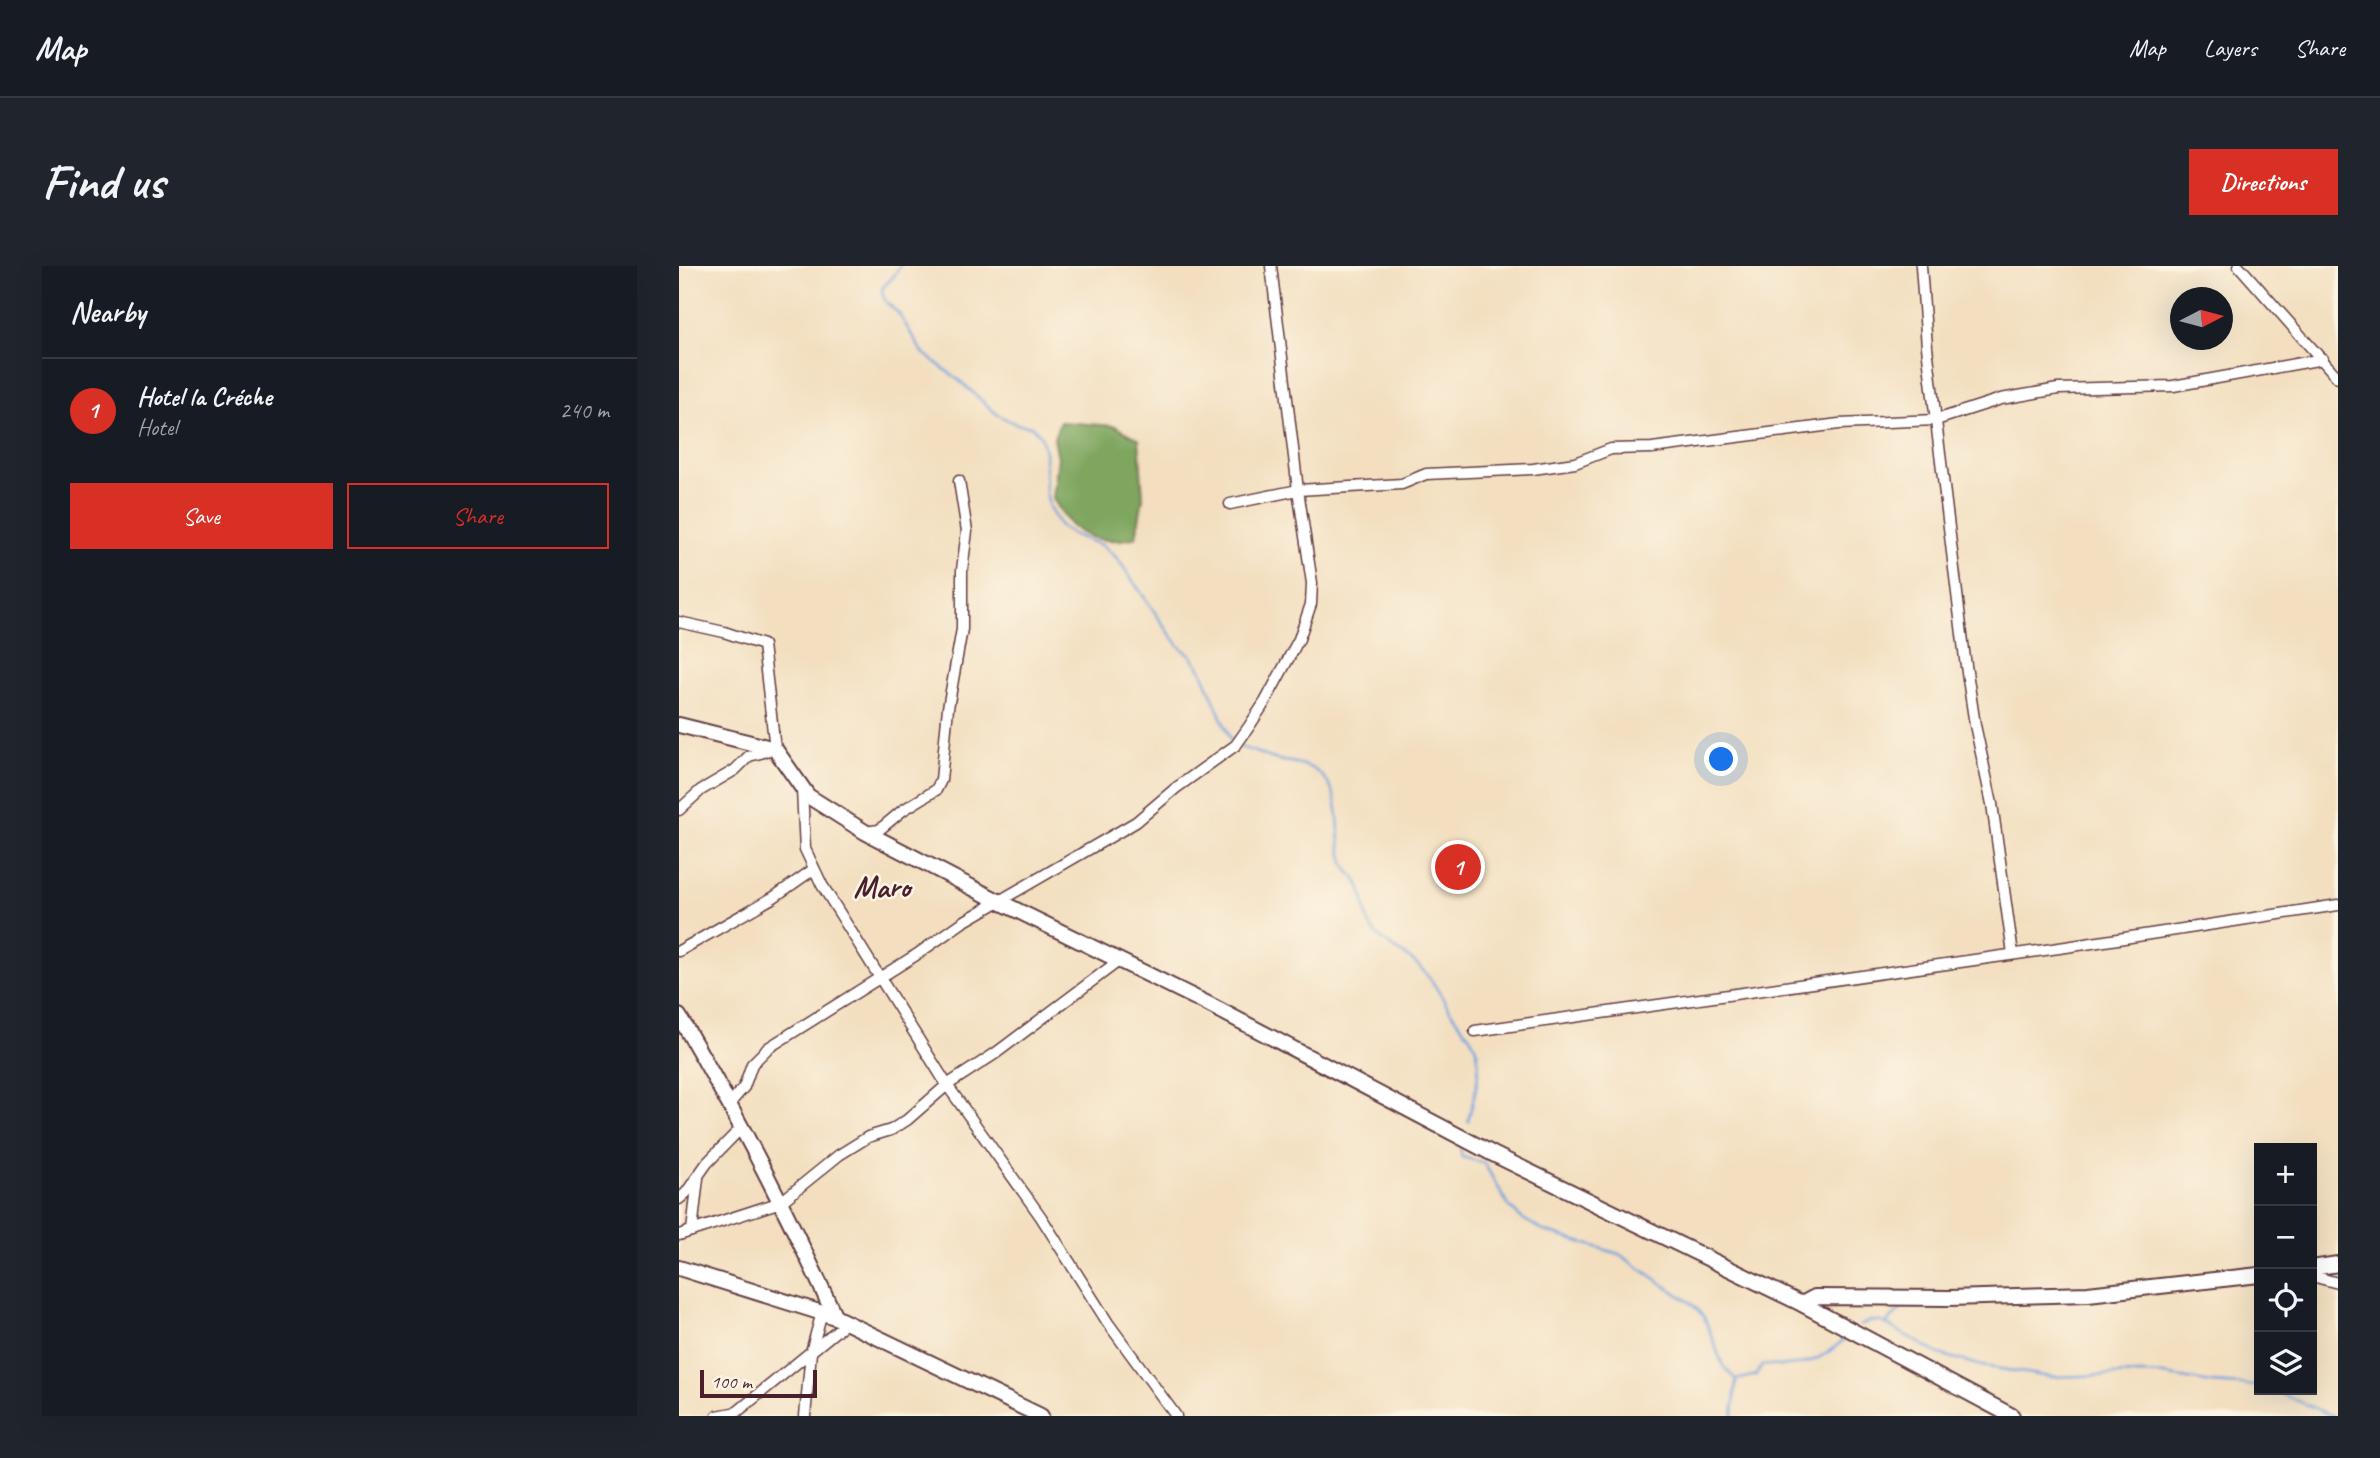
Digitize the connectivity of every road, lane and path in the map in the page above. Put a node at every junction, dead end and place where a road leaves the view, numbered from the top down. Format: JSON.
{"nodes":[{"id":1,"x":1271,"y":266,"type":"edge"},
{"id":2,"x":1921,"y":266,"type":"edge"},
{"id":3,"x":2239,"y":266,"type":"edge"},
{"id":4,"x":2323,"y":359,"type":"junction"},
{"id":5,"x":2338,"y":378,"type":"edge"},
{"id":6,"x":1936,"y":420,"type":"junction"},
{"id":7,"x":959,"y":481,"type":"dead end"},
{"id":8,"x":1298,"y":490,"type":"junction"},
{"id":9,"x":1230,"y":504,"type":"dead end"},
{"id":10,"x":679,"y":622,"type":"edge"},
{"id":11,"x":679,"y":724,"type":"edge"},
{"id":12,"x":775,"y":749,"type":"junction"},
{"id":13,"x":802,"y":790,"type":"junction"},
{"id":14,"x":679,"y":810,"type":"edge"},
{"id":15,"x":865,"y":832,"type":"junction"},
{"id":16,"x":814,"y":869,"type":"junction"},
{"id":17,"x":1000,"y":902,"type":"junction"},
{"id":18,"x":2338,"y":905,"type":"edge"},
{"id":19,"x":679,"y":951,"type":"edge"},
{"id":20,"x":2013,"y":954,"type":"junction"},
{"id":21,"x":1120,"y":960,"type":"junction"},
{"id":22,"x":879,"y":978,"type":"junction"},
{"id":23,"x":680,"y":1018,"type":"edge"},
{"id":24,"x":1475,"y":1031,"type":"dead end"},
{"id":25,"x":685,"y":1035,"type":"edge"},
{"id":26,"x":947,"y":1085,"type":"junction"},
{"id":27,"x":730,"y":1103,"type":"junction"},
{"id":28,"x":742,"y":1127,"type":"junction"},
{"id":29,"x":698,"y":1177,"type":"junction"},
{"id":30,"x":679,"y":1199,"type":"edge"},
{"id":31,"x":781,"y":1202,"type":"junction"},
{"id":32,"x":692,"y":1231,"type":"junction"},
{"id":33,"x":679,"y":1235,"type":"edge"},
{"id":34,"x":2338,"y":1264,"type":"edge"},
{"id":35,"x":2317,"y":1267,"type":"edge"},
{"id":36,"x":681,"y":1273,"type":"edge"},
{"id":37,"x":2254,"y":1276,"type":"edge"},
{"id":38,"x":2317,"y":1277,"type":"edge"},
{"id":39,"x":2338,"y":1283,"type":"edge"},
{"id":40,"x":1802,"y":1304,"type":"junction"},
{"id":41,"x":834,"y":1317,"type":"junction"},
{"id":42,"x":811,"y":1352,"type":"junction"},
{"id":43,"x":717,"y":1416,"type":"edge"},
{"id":44,"x":805,"y":1416,"type":"edge"},
{"id":45,"x":1041,"y":1416,"type":"edge"},
{"id":46,"x":1176,"y":1416,"type":"edge"},
{"id":47,"x":2012,"y":1416,"type":"edge"}],
"edges":[{"from":1,"to":8,"type":"street"},
{"from":2,"to":6,"type":"street"},
{"from":3,"to":4,"type":"street"},
{"from":4,"to":5,"type":"street"},
{"from":4,"to":6,"type":"street"},
{"from":6,"to":8,"type":"street"},
{"from":6,"to":20,"type":"street"},
{"from":7,"to":15,"type":"street"},
{"from":8,"to":9,"type":"street"},
{"from":8,"to":17,"type":"street"},
{"from":10,"to":12,"type":"street"},
{"from":11,"to":12,"type":"street"},
{"from":12,"to":13,"type":"street"},
{"from":12,"to":14,"type":"street"},
{"from":13,"to":15,"type":"street"},
{"from":13,"to":16,"type":"street"},
{"from":15,"to":17,"type":"street"},
{"from":16,"to":19,"type":"street"},
{"from":16,"to":22,"type":"street"},
{"from":17,"to":21,"type":"street"},
{"from":17,"to":22,"type":"street"},
{"from":18,"to":20,"type":"street"},
{"from":20,"to":24,"type":"street"},
{"from":21,"to":26,"type":"street"},
{"from":21,"to":40,"type":"street"},
{"from":22,"to":26,"type":"street"},
{"from":22,"to":27,"type":"street"},
{"from":23,"to":25,"type":"street"},
{"from":25,"to":27,"type":"street"},
{"from":26,"to":31,"type":"street"},
{"from":26,"to":46,"type":"street"},
{"from":27,"to":28,"type":"street"},
{"from":28,"to":29,"type":"street"},
{"from":28,"to":31,"type":"street"},
{"from":29,"to":30,"type":"street"},
{"from":29,"to":32,"type":"street"},
{"from":31,"to":32,"type":"street"},
{"from":31,"to":41,"type":"street"},
{"from":32,"to":33,"type":"street"},
{"from":34,"to":35,"type":"street"},
{"from":36,"to":41,"type":"street"},
{"from":37,"to":40,"type":"street"},
{"from":38,"to":39,"type":"street"},
{"from":40,"to":47,"type":"street"},
{"from":41,"to":42,"type":"street"},
{"from":41,"to":42,"type":"street"},
{"from":41,"to":45,"type":"street"},
{"from":42,"to":43,"type":"street"},
{"from":42,"to":44,"type":"street"}]}
